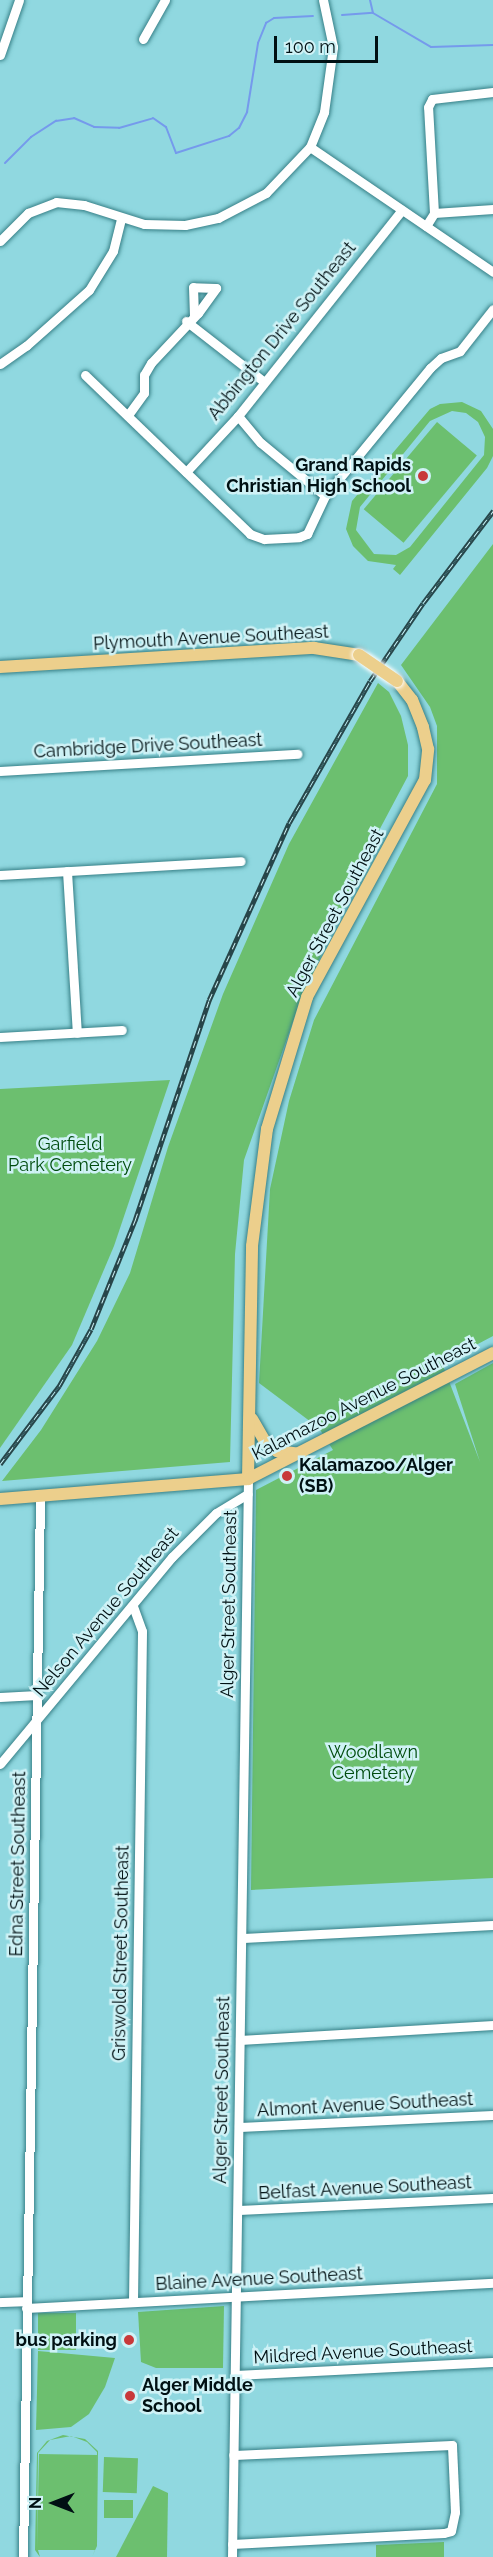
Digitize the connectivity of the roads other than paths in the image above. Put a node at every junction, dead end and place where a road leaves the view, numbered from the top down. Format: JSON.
{"nodes":[{"id":1,"x":19,"y":0,"type":"edge"},
{"id":2,"x":165,"y":0,"type":"edge"},
{"id":3,"x":323,"y":0,"type":"edge"},
{"id":4,"x":143,"y":39,"type":"dead end"},
{"id":5,"x":0,"y":55,"type":"edge"},
{"id":6,"x":493,"y":92,"type":"edge"},
{"id":7,"x":310,"y":147,"type":"junction"},
{"id":8,"x":493,"y":209,"type":"edge"},
{"id":9,"x":402,"y":210,"type":"junction"},
{"id":10,"x":434,"y":213,"type":"junction"},
{"id":11,"x":121,"y":219,"type":"junction"},
{"id":12,"x":426,"y":226,"type":"junction"},
{"id":13,"x":0,"y":241,"type":"edge"},
{"id":14,"x":493,"y":272,"type":"edge"},
{"id":15,"x":493,"y":309,"type":"edge"},
{"id":16,"x":0,"y":364,"type":"edge"},
{"id":17,"x":85,"y":375,"type":"dead end"},
{"id":18,"x":263,"y":381,"type":"junction"},
{"id":19,"x":128,"y":415,"type":"junction"},
{"id":20,"x":238,"y":416,"type":"junction"},
{"id":21,"x":186,"y":472,"type":"junction"},
{"id":22,"x":325,"y":496,"type":"junction"},
{"id":23,"x":0,"y":667,"type":"edge"},
{"id":24,"x":408,"y":694,"type":"joint"},
{"id":25,"x":298,"y":754,"type":"dead end"},
{"id":26,"x":0,"y":771,"type":"edge"},
{"id":27,"x":241,"y":861,"type":"dead end"},
{"id":28,"x":67,"y":871,"type":"junction"},
{"id":29,"x":0,"y":875,"type":"edge"},
{"id":30,"x":122,"y":1030,"type":"dead end"},
{"id":31,"x":77,"y":1033,"type":"junction"},
{"id":32,"x":0,"y":1037,"type":"edge"},
{"id":33,"x":493,"y":1353,"type":"edge"},
{"id":34,"x":249,"y":1413,"type":"junction"},
{"id":35,"x":302,"y":1454,"type":"junction"},
{"id":36,"x":248,"y":1479,"type":"junction"},
{"id":37,"x":248,"y":1494,"type":"junction"},
{"id":38,"x":40,"y":1496,"type":"junction"},
{"id":39,"x":0,"y":1499,"type":"edge"},
{"id":40,"x":133,"y":1606,"type":"junction"},
{"id":41,"x":37,"y":1695,"type":"junction"},
{"id":42,"x":0,"y":1697,"type":"edge"},
{"id":43,"x":37,"y":1720,"type":"junction"},
{"id":44,"x":0,"y":1764,"type":"edge"},
{"id":45,"x":493,"y":1924,"type":"edge"},
{"id":46,"x":243,"y":1938,"type":"junction"},
{"id":47,"x":493,"y":2025,"type":"edge"},
{"id":48,"x":240,"y":2040,"type":"junction"},
{"id":49,"x":493,"y":2115,"type":"edge"},
{"id":50,"x":239,"y":2127,"type":"junction"},
{"id":51,"x":493,"y":2198,"type":"edge"},
{"id":52,"x":238,"y":2210,"type":"junction"},
{"id":53,"x":493,"y":2283,"type":"edge"},
{"id":54,"x":237,"y":2296,"type":"junction"},
{"id":55,"x":0,"y":2302,"type":"edge"},
{"id":56,"x":133,"y":2302,"type":"junction"},
{"id":57,"x":26,"y":2305,"type":"junction"},
{"id":58,"x":493,"y":2362,"type":"edge"},
{"id":59,"x":235,"y":2375,"type":"junction"},
{"id":60,"x":233,"y":2454,"type":"junction"},
{"id":61,"x":232,"y":2544,"type":"junction"},
{"id":62,"x":23,"y":2557,"type":"edge"},
{"id":63,"x":232,"y":2557,"type":"edge"}],
"edges":[{"from":1,"to":5,"type":"street"},
{"from":2,"to":4,"type":"street"},
{"from":3,"to":7,"type":"street"},
{"from":6,"to":10,"type":"street"},
{"from":7,"to":9,"type":"street"},
{"from":7,"to":11,"type":"street"},
{"from":8,"to":10,"type":"street"},
{"from":9,"to":12,"type":"street"},
{"from":9,"to":18,"type":"street","name":"Abbington Drive Southeast"},
{"from":10,"to":12,"type":"street"},
{"from":11,"to":13,"type":"street"},
{"from":11,"to":16,"type":"street"},
{"from":12,"to":14,"type":"street"},
{"from":15,"to":22,"type":"street"},
{"from":17,"to":19,"type":"street"},
{"from":18,"to":19,"type":"street"},
{"from":18,"to":20,"type":"street","name":"Abbington Drive Southeast"},
{"from":19,"to":21,"type":"street"},
{"from":20,"to":21,"type":"street","name":"Abbington Drive Southeast"},
{"from":20,"to":22,"type":"street"},
{"from":21,"to":22,"type":"street"},
{"from":23,"to":24,"type":"main road","name":"Plymouth Avenue Southeast","bridge":true},
{"from":24,"to":34,"type":"main road","name":"Alger Street Southeast"},
{"from":25,"to":26,"type":"street","name":"Cambridge Drive Southeast"},
{"from":27,"to":28,"type":"street"},
{"from":28,"to":29,"type":"street"},
{"from":28,"to":31,"type":"street"},
{"from":30,"to":31,"type":"street"},
{"from":31,"to":32,"type":"street"},
{"from":33,"to":35,"type":"main road","name":"Kalamazoo Avenue Southeast"},
{"from":34,"to":35,"type":"main road"},
{"from":34,"to":36,"type":"main road","name":"Alger Street Southeast"},
{"from":35,"to":36,"type":"main road","name":"Kalamazoo Avenue Southeast"},
{"from":36,"to":37,"type":"street","name":"Alger Street Southeast"},
{"from":36,"to":38,"type":"main road","name":"Kalamazoo Avenue Southeast"},
{"from":37,"to":40,"type":"street","name":"Nelson Avenue Southeast"},
{"from":37,"to":46,"type":"street","name":"Alger Street Southeast"},
{"from":38,"to":39,"type":"main road","name":"Kalamazoo Avenue Southeast"},
{"from":38,"to":41,"type":"street","name":"Edna Street Southeast"},
{"from":40,"to":43,"type":"street","name":"Nelson Avenue Southeast"},
{"from":40,"to":56,"type":"street","name":"Griswold Street Southeast"},
{"from":41,"to":42,"type":"street"},
{"from":41,"to":43,"type":"street","name":"Edna Street Southeast"},
{"from":43,"to":44,"type":"street","name":"Nelson Avenue Southeast"},
{"from":43,"to":57,"type":"street","name":"Edna Street Southeast"},
{"from":45,"to":46,"type":"street"},
{"from":46,"to":48,"type":"street","name":"Alger Street Southeast"},
{"from":47,"to":48,"type":"street"},
{"from":48,"to":50,"type":"street","name":"Alger Street Southeast"},
{"from":49,"to":50,"type":"street","name":"Almont Avenue Southeast"},
{"from":50,"to":52,"type":"street","name":"Alger Street Southeast"},
{"from":51,"to":52,"type":"street","name":"Belfast Avenue Southeast"},
{"from":52,"to":54,"type":"street","name":"Alger Street Southeast"},
{"from":53,"to":54,"type":"street","name":"Blaine Avenue Southeast"},
{"from":54,"to":56,"type":"street","name":"Blaine Avenue Southeast"},
{"from":54,"to":59,"type":"street","name":"Alger Street Southeast"},
{"from":55,"to":57,"type":"street","name":"Blaine Avenue Southeast"},
{"from":56,"to":57,"type":"street","name":"Blaine Avenue Southeast"},
{"from":57,"to":62,"type":"street","name":"Edna Street Southeast"},
{"from":58,"to":59,"type":"street","name":"Mildred Avenue Southeast"},
{"from":59,"to":60,"type":"street","name":"Alger Street Southeast"},
{"from":60,"to":61,"type":"street","name":"Alger Street Southeast"},
{"from":60,"to":61,"type":"street"},
{"from":61,"to":63,"type":"street","name":"Alger Street Southeast"}]}
